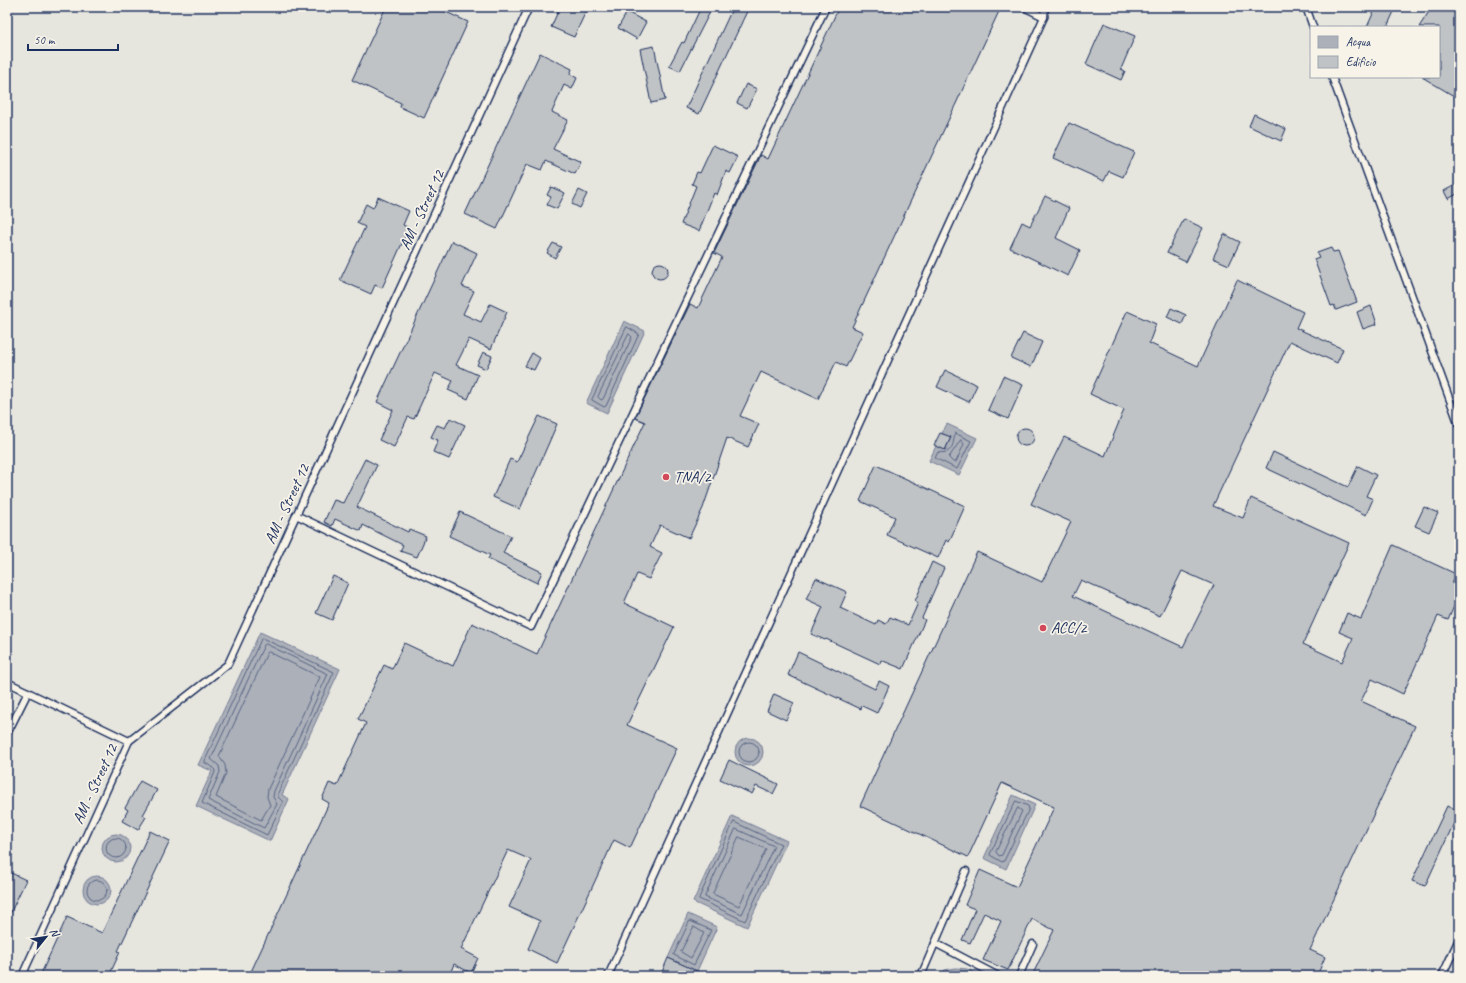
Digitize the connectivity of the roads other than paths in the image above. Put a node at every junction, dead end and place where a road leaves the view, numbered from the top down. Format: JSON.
{"nodes":[{"id":1,"x":9,"y":7,"type":"edge"},
{"id":2,"x":529,"y":7,"type":"edge"},
{"id":3,"x":826,"y":7,"type":"edge"},
{"id":4,"x":1024,"y":7,"type":"edge"},
{"id":5,"x":1045,"y":7,"type":"edge"},
{"id":6,"x":1306,"y":7,"type":"edge"},
{"id":7,"x":7,"y":12,"type":"edge"},
{"id":8,"x":1044,"y":17,"type":"junction"},
{"id":9,"x":1313,"y":26,"type":"edge"},
{"id":10,"x":1332,"y":78,"type":"edge"},
{"id":11,"x":1459,"y":425,"type":"edge"},
{"id":12,"x":296,"y":514,"type":"junction"},
{"id":13,"x":7,"y":682,"type":"edge"},
{"id":14,"x":28,"y":692,"type":"junction"},
{"id":15,"x":7,"y":734,"type":"edge"},
{"id":16,"x":129,"y":741,"type":"junction"},
{"id":17,"x":966,"y":871,"type":"dead end"},
{"id":18,"x":1459,"y":939,"type":"edge"},
{"id":19,"x":935,"y":943,"type":"junction"},
{"id":20,"x":1033,"y":944,"type":"dead end"},
{"id":21,"x":22,"y":976,"type":"edge"},
{"id":22,"x":608,"y":976,"type":"edge"},
{"id":23,"x":921,"y":976,"type":"edge"},
{"id":24,"x":998,"y":976,"type":"edge"},
{"id":25,"x":1019,"y":976,"type":"edge"},
{"id":26,"x":1442,"y":976,"type":"edge"}],
"edges":[{"from":1,"to":7,"type":"lane"},
{"from":2,"to":12,"type":"lane","name":"AM - Street 12"},
{"from":3,"to":12,"type":"lane"},
{"from":4,"to":8,"type":"lane"},
{"from":5,"to":8,"type":"lane"},
{"from":6,"to":9,"type":"lane"},
{"from":8,"to":22,"type":"lane"},
{"from":10,"to":11,"type":"lane"},
{"from":12,"to":16,"type":"lane","name":"AM - Street 12"},
{"from":13,"to":14,"type":"lane"},
{"from":14,"to":15,"type":"lane"},
{"from":14,"to":16,"type":"lane"},
{"from":16,"to":21,"type":"lane","name":"AM - Street 12"},
{"from":17,"to":19,"type":"lane"},
{"from":18,"to":26,"type":"lane"},
{"from":19,"to":23,"type":"lane"},
{"from":19,"to":24,"type":"lane"},
{"from":20,"to":25,"type":"lane"}]}
